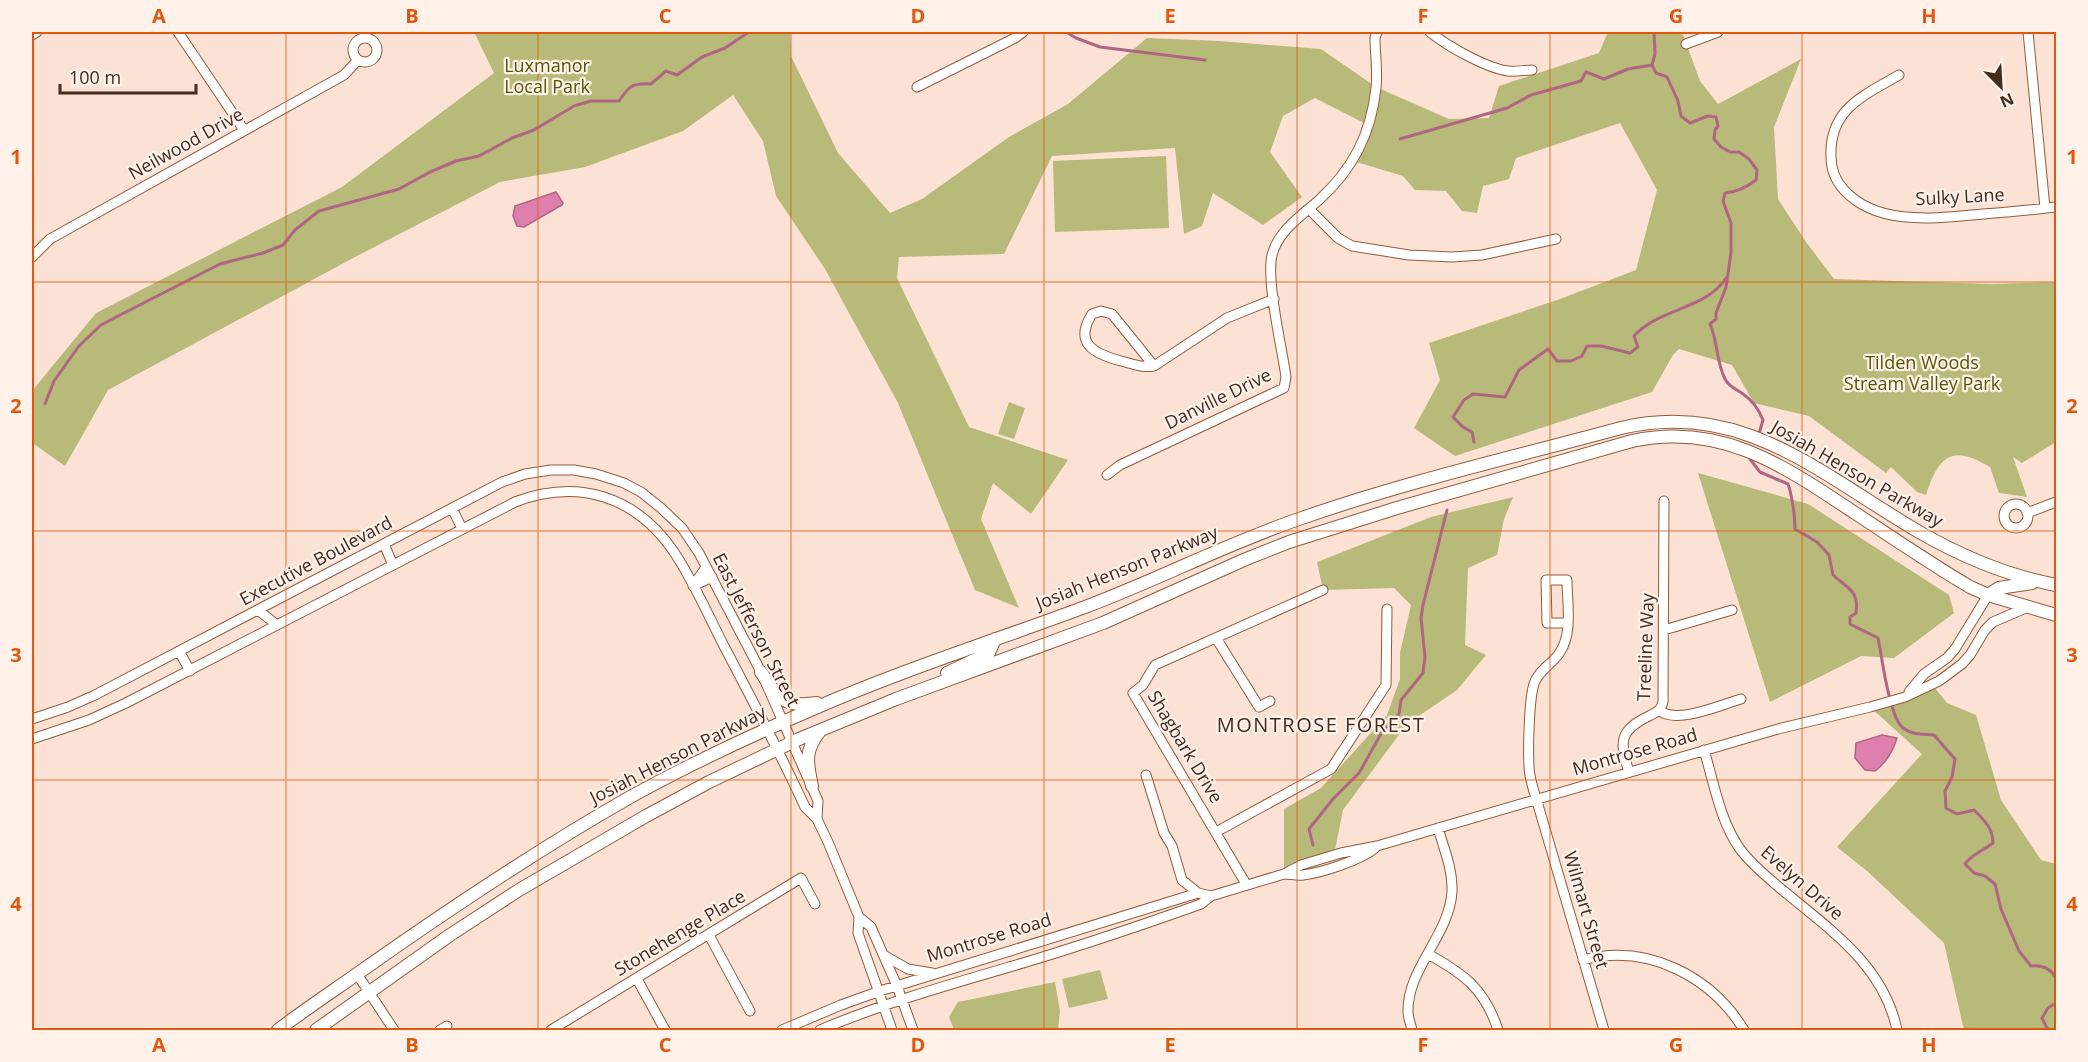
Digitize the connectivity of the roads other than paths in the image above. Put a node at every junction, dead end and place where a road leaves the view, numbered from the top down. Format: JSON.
{"nodes":[{"id":1,"x":37,"y":32,"type":"edge"},
{"id":2,"x":178,"y":32,"type":"edge"},
{"id":3,"x":1023,"y":32,"type":"edge"},
{"id":4,"x":1377,"y":32,"type":"edge"},
{"id":5,"x":1430,"y":32,"type":"edge"},
{"id":6,"x":1718,"y":32,"type":"edge"},
{"id":7,"x":2028,"y":32,"type":"edge"},
{"id":8,"x":32,"y":35,"type":"edge"},
{"id":9,"x":1686,"y":44,"type":"dead end"},
{"id":10,"x":358,"y":60,"type":"dead end"},
{"id":11,"x":1532,"y":70,"type":"dead end"},
{"id":12,"x":1899,"y":75,"type":"dead end"},
{"id":13,"x":917,"y":87,"type":"dead end"},
{"id":14,"x":244,"y":130,"type":"junction"},
{"id":15,"x":2056,"y":207,"type":"edge"},
{"id":16,"x":2045,"y":208,"type":"junction"},
{"id":17,"x":1309,"y":209,"type":"junction"},
{"id":18,"x":1556,"y":239,"type":"dead end"},
{"id":19,"x":32,"y":257,"type":"edge"},
{"id":20,"x":1274,"y":299,"type":"junction"},
{"id":21,"x":1154,"y":366,"type":"junction"},
{"id":22,"x":1107,"y":475,"type":"dead end"},
{"id":23,"x":624,"y":483,"type":"joint"},
{"id":24,"x":618,"y":501,"type":"joint"},
{"id":25,"x":1664,"y":501,"type":"dead end"},
{"id":26,"x":2056,"y":502,"type":"edge"},
{"id":27,"x":452,"y":508,"type":"junction"},
{"id":28,"x":2027,"y":513,"type":"dead end"},
{"id":29,"x":462,"y":529,"type":"junction"},
{"id":30,"x":384,"y":544,"type":"junction"},
{"id":31,"x":393,"y":565,"type":"junction"},
{"id":32,"x":706,"y":567,"type":"junction"},
{"id":33,"x":712,"y":577,"type":"junction"},
{"id":34,"x":2040,"y":582,"type":"junction"},
{"id":35,"x":2056,"y":585,"type":"edge"},
{"id":36,"x":693,"y":586,"type":"junction"},
{"id":37,"x":1323,"y":590,"type":"dead end"},
{"id":38,"x":1988,"y":595,"type":"junction"},
{"id":39,"x":2028,"y":607,"type":"junction"},
{"id":40,"x":258,"y":609,"type":"junction"},
{"id":41,"x":1387,"y":609,"type":"dead end"},
{"id":42,"x":1732,"y":610,"type":"dead end"},
{"id":43,"x":2056,"y":615,"type":"edge"},
{"id":44,"x":1567,"y":623,"type":"junction"},
{"id":45,"x":277,"y":625,"type":"junction"},
{"id":46,"x":1664,"y":630,"type":"junction"},
{"id":47,"x":1216,"y":638,"type":"junction"},
{"id":48,"x":995,"y":639,"type":"junction"},
{"id":49,"x":179,"y":651,"type":"junction"},
{"id":50,"x":190,"y":671,"type":"junction"},
{"id":51,"x":761,"y":672,"type":"junction"},
{"id":52,"x":107,"y":688,"type":"junction"},
{"id":53,"x":920,"y":690,"type":"junction"},
{"id":54,"x":1905,"y":697,"type":"junction"},
{"id":55,"x":1741,"y":699,"type":"dead end"},
{"id":56,"x":833,"y":700,"type":"junction"},
{"id":57,"x":1270,"y":701,"type":"dead end"},
{"id":58,"x":117,"y":707,"type":"junction"},
{"id":59,"x":1660,"y":711,"type":"junction"},
{"id":60,"x":32,"y":719,"type":"edge"},
{"id":61,"x":784,"y":722,"type":"junction"},
{"id":62,"x":767,"y":729,"type":"junction"},
{"id":63,"x":823,"y":729,"type":"junction"},
{"id":64,"x":32,"y":739,"type":"edge"},
{"id":65,"x":792,"y":742,"type":"junction"},
{"id":66,"x":777,"y":749,"type":"junction"},
{"id":67,"x":1704,"y":750,"type":"junction"},
{"id":68,"x":1629,"y":772,"type":"junction"},
{"id":69,"x":1146,"y":775,"type":"dead end"},
{"id":70,"x":812,"y":786,"type":"junction"},
{"id":71,"x":1536,"y":800,"type":"junction"},
{"id":72,"x":817,"y":819,"type":"junction"},
{"id":73,"x":1437,"y":828,"type":"junction"},
{"id":74,"x":1216,"y":832,"type":"junction"},
{"id":75,"x":1182,"y":880,"type":"junction"},
{"id":76,"x":1246,"y":884,"type":"junction"},
{"id":77,"x":1198,"y":893,"type":"junction"},
{"id":78,"x":1211,"y":896,"type":"junction"},
{"id":79,"x":1172,"y":900,"type":"junction"},
{"id":80,"x":815,"y":904,"type":"dead end"},
{"id":81,"x":859,"y":917,"type":"junction"},
{"id":82,"x":709,"y":935,"type":"junction"},
{"id":83,"x":1428,"y":954,"type":"junction"},
{"id":84,"x":885,"y":956,"type":"junction"},
{"id":85,"x":1583,"y":960,"type":"junction"},
{"id":86,"x":357,"y":974,"type":"junction"},
{"id":87,"x":935,"y":974,"type":"junction"},
{"id":88,"x":637,"y":979,"type":"junction"},
{"id":89,"x":897,"y":986,"type":"junction"},
{"id":90,"x":880,"y":991,"type":"junction"},
{"id":91,"x":370,"y":992,"type":"junction"},
{"id":92,"x":903,"y":1000,"type":"junction"},
{"id":93,"x":885,"y":1006,"type":"junction"},
{"id":94,"x":750,"y":1011,"type":"dead end"},
{"id":95,"x":562,"y":1028,"type":"edge"},
{"id":96,"x":278,"y":1030,"type":"edge"},
{"id":97,"x":316,"y":1030,"type":"edge"},
{"id":98,"x":394,"y":1030,"type":"edge"},
{"id":99,"x":551,"y":1030,"type":"edge"},
{"id":100,"x":665,"y":1030,"type":"edge"},
{"id":101,"x":782,"y":1030,"type":"edge"},
{"id":102,"x":820,"y":1030,"type":"edge"},
{"id":103,"x":892,"y":1030,"type":"edge"},
{"id":104,"x":913,"y":1030,"type":"edge"},
{"id":105,"x":1412,"y":1030,"type":"edge"},
{"id":106,"x":1498,"y":1030,"type":"edge"},
{"id":107,"x":1604,"y":1030,"type":"edge"},
{"id":108,"x":1744,"y":1030,"type":"edge"},
{"id":109,"x":1897,"y":1030,"type":"edge"}],
"edges":[{"from":1,"to":8,"type":"street"},
{"from":2,"to":14,"type":"street"},
{"from":3,"to":13,"type":"street"},
{"from":4,"to":17,"type":"street","name":"Danville Drive"},
{"from":5,"to":11,"type":"street"},
{"from":6,"to":9,"type":"street"},
{"from":7,"to":16,"type":"street"},
{"from":10,"to":14,"type":"street","name":"Neilwood Drive"},
{"from":12,"to":16,"type":"street","name":"Sulky Lane"},
{"from":14,"to":19,"type":"street","name":"Neilwood Drive"},
{"from":15,"to":16,"type":"street","name":"Sulky Lane"},
{"from":17,"to":18,"type":"street"},
{"from":17,"to":20,"type":"street","name":"Danville Drive"},
{"from":20,"to":21,"type":"street"},
{"from":20,"to":22,"type":"street","name":"Danville Drive"},
{"from":21,"to":21,"type":"street"},
{"from":23,"to":27,"type":"street","name":"Executive Boulevard"},
{"from":23,"to":32,"type":"street","name":"East Jefferson Street"},
{"from":24,"to":29,"type":"street","name":"Executive Boulevard"},
{"from":24,"to":36,"type":"street","name":"East Jefferson Street"},
{"from":25,"to":46,"type":"street","name":"Treeline Way"},
{"from":26,"to":28,"type":"street"},
{"from":27,"to":29,"type":"street"},
{"from":27,"to":30,"type":"street","name":"Executive Boulevard"},
{"from":29,"to":31,"type":"street","name":"Executive Boulevard"},
{"from":30,"to":31,"type":"street"},
{"from":30,"to":40,"type":"street","name":"Executive Boulevard"},
{"from":31,"to":45,"type":"street","name":"Executive Boulevard"},
{"from":32,"to":33,"type":"street","name":"East Jefferson Street"},
{"from":32,"to":36,"type":"street"},
{"from":33,"to":36,"type":"street"},
{"from":33,"to":51,"type":"street","name":"East Jefferson Street"},
{"from":34,"to":35,"type":"main road"},
{"from":34,"to":38,"type":"main road"},
{"from":34,"to":48,"type":"main road","name":"Josiah Henson Parkway"},
{"from":36,"to":62,"type":"street","name":"East Jefferson Street"},
{"from":37,"to":47,"type":"street","name":"Shagbark Drive"},
{"from":38,"to":39,"type":"main road","name":"Josiah Henson Parkway"},
{"from":38,"to":53,"type":"main road","name":"Josiah Henson Parkway"},
{"from":38,"to":54,"type":"street"},
{"from":39,"to":43,"type":"main road"},
{"from":39,"to":54,"type":"street","name":"Montrose Road"},
{"from":40,"to":45,"type":"street"},
{"from":40,"to":49,"type":"street","name":"Executive Boulevard"},
{"from":41,"to":74,"type":"street"},
{"from":42,"to":46,"type":"street"},
{"from":44,"to":44,"type":"street","name":"Wilmart Street"},
{"from":44,"to":71,"type":"street","name":"Wilmart Street"},
{"from":45,"to":50,"type":"street","name":"Executive Boulevard"},
{"from":46,"to":59,"type":"street","name":"Treeline Way"},
{"from":47,"to":57,"type":"street"},
{"from":47,"to":74,"type":"street","name":"Shagbark Drive"},
{"from":48,"to":53,"type":"main road"},
{"from":48,"to":56,"type":"main road","name":"Josiah Henson Parkway"},
{"from":49,"to":50,"type":"street"},
{"from":49,"to":52,"type":"street","name":"Executive Boulevard"},
{"from":50,"to":58,"type":"street","name":"Executive Boulevard"},
{"from":51,"to":56,"type":"main road"},
{"from":51,"to":61,"type":"street","name":"East Jefferson Street"},
{"from":52,"to":58,"type":"street"},
{"from":52,"to":60,"type":"street","name":"Executive Boulevard"},
{"from":53,"to":63,"type":"main road","name":"Josiah Henson Parkway"},
{"from":54,"to":67,"type":"street","name":"Montrose Road"},
{"from":55,"to":59,"type":"street"},
{"from":56,"to":61,"type":"main road","name":"Josiah Henson Parkway"},
{"from":58,"to":64,"type":"street","name":"Executive Boulevard"},
{"from":59,"to":68,"type":"street","name":"Treeline Way"},
{"from":61,"to":62,"type":"main road","name":"Josiah Henson Parkway"},
{"from":61,"to":65,"type":"street","name":"East Jefferson Street"},
{"from":62,"to":66,"type":"street","name":"East Jefferson Street"},
{"from":62,"to":86,"type":"main road","name":"Josiah Henson Parkway"},
{"from":63,"to":65,"type":"main road","name":"Josiah Henson Parkway"},
{"from":63,"to":70,"type":"main road"},
{"from":65,"to":66,"type":"main road","name":"Josiah Henson Parkway"},
{"from":65,"to":70,"type":"street","name":"East Jefferson Street"},
{"from":66,"to":72,"type":"street","name":"East Jefferson Street"},
{"from":66,"to":91,"type":"main road","name":"Josiah Henson Parkway"},
{"from":67,"to":68,"type":"street","name":"Montrose Road"},
{"from":67,"to":109,"type":"street","name":"Evelyn Drive"},
{"from":68,"to":71,"type":"street","name":"Montrose Road"},
{"from":69,"to":75,"type":"street"},
{"from":70,"to":72,"type":"street","name":"East Jefferson Street"},
{"from":71,"to":73,"type":"street","name":"Montrose Road"},
{"from":71,"to":85,"type":"street","name":"Wilmart Street"},
{"from":72,"to":81,"type":"street","name":"East Jefferson Street"},
{"from":73,"to":76,"type":"street","name":"Montrose Road"},
{"from":73,"to":83,"type":"street"},
{"from":74,"to":76,"type":"street","name":"Shagbark Drive"},
{"from":75,"to":77,"type":"street"},
{"from":75,"to":79,"type":"street"},
{"from":76,"to":78,"type":"street","name":"Montrose Road"},
{"from":77,"to":78,"type":"street","name":"Montrose Road"},
{"from":77,"to":79,"type":"street","name":"Montrose Road"},
{"from":78,"to":92,"type":"street","name":"Montrose Road"},
{"from":79,"to":87,"type":"street","name":"Montrose Road"},
{"from":80,"to":82,"type":"street","name":"Stonehenge Place"},
{"from":81,"to":84,"type":"street","name":"East Jefferson Street"},
{"from":81,"to":90,"type":"street","name":"East Jefferson Street"},
{"from":82,"to":88,"type":"street","name":"Stonehenge Place"},
{"from":82,"to":94,"type":"street"},
{"from":83,"to":105,"type":"street"},
{"from":83,"to":106,"type":"street"},
{"from":84,"to":87,"type":"street"},
{"from":84,"to":89,"type":"street","name":"East Jefferson Street"},
{"from":85,"to":107,"type":"street","name":"Wilmart Street"},
{"from":85,"to":108,"type":"street"},
{"from":86,"to":91,"type":"street"},
{"from":86,"to":96,"type":"main road","name":"Josiah Henson Parkway"},
{"from":87,"to":89,"type":"street","name":"Montrose Road"},
{"from":88,"to":95,"type":"street","name":"Stonehenge Place"},
{"from":88,"to":100,"type":"street"},
{"from":89,"to":90,"type":"street","name":"Montrose Road"},
{"from":89,"to":92,"type":"street","name":"East Jefferson Street"},
{"from":90,"to":93,"type":"street","name":"East Jefferson Street"},
{"from":90,"to":101,"type":"street","name":"Montrose Road"},
{"from":91,"to":97,"type":"main road","name":"Josiah Henson Parkway"},
{"from":91,"to":98,"type":"street"},
{"from":92,"to":93,"type":"street","name":"Montrose Road"},
{"from":92,"to":104,"type":"street","name":"East Jefferson Street"},
{"from":93,"to":102,"type":"street","name":"Montrose Road"},
{"from":93,"to":103,"type":"street","name":"East Jefferson Street"},
{"from":95,"to":99,"type":"street","name":"Stonehenge Place"}]}
